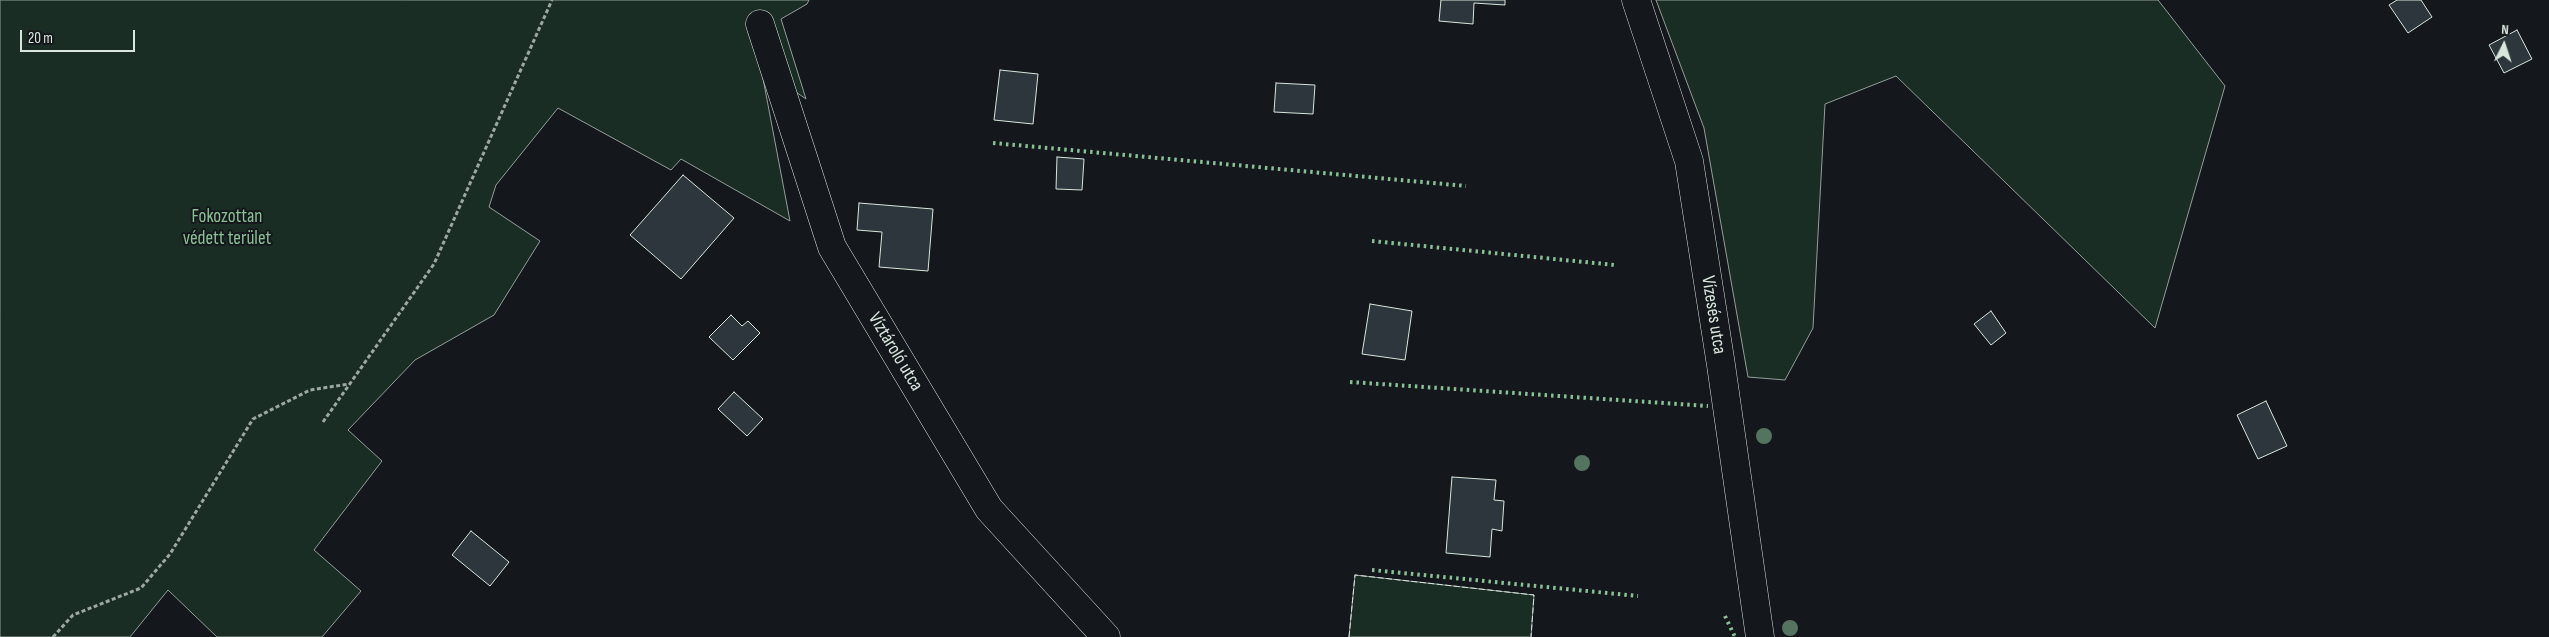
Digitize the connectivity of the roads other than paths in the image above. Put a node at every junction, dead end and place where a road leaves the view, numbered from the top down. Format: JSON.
{"nodes":[{"id":1,"x":1636,"y":0,"type":"edge"},
{"id":2,"x":760,"y":24,"type":"dead end"},
{"id":3,"x":1106,"y":637,"type":"edge"},
{"id":4,"x":1760,"y":637,"type":"edge"}],
"edges":[{"from":1,"to":4,"type":"street","name":"Vízesés utca"},
{"from":2,"to":3,"type":"street","name":"Víztároló utca"}]}
